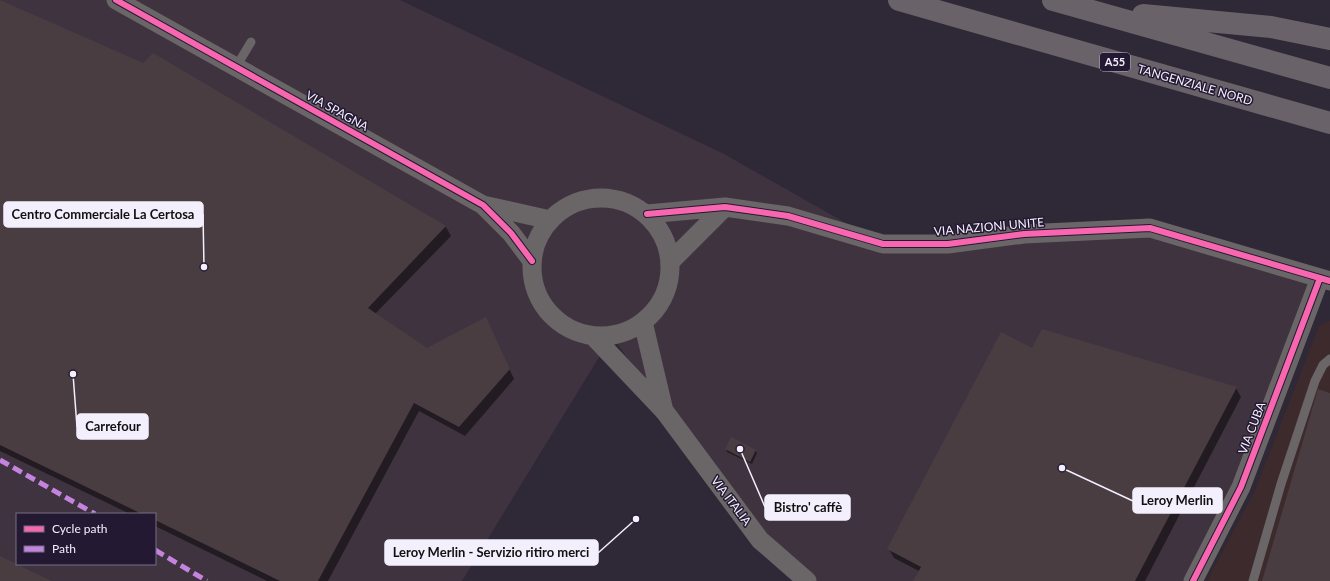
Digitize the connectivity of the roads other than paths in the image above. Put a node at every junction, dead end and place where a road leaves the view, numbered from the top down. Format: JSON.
{"nodes":[{"id":1,"x":116,"y":0,"type":"edge"},
{"id":2,"x":899,"y":0,"type":"edge"},
{"id":3,"x":1053,"y":0,"type":"edge"},
{"id":4,"x":1086,"y":9,"type":"junction"},
{"id":5,"x":1330,"y":39,"type":"edge"},
{"id":6,"x":251,"y":42,"type":"dead end"},
{"id":7,"x":236,"y":67,"type":"junction"},
{"id":8,"x":1330,"y":78,"type":"edge"},
{"id":9,"x":1330,"y":123,"type":"edge"},
{"id":10,"x":483,"y":205,"type":"junction"},
{"id":11,"x":725,"y":207,"type":"junction"},
{"id":12,"x":647,"y":214,"type":"junction"},
{"id":13,"x":550,"y":220,"type":"junction"},
{"id":14,"x":532,"y":260,"type":"junction"},
{"id":15,"x":670,"y":262,"type":"junction"},
{"id":16,"x":1325,"y":279,"type":"edge"},
{"id":17,"x":643,"y":322,"type":"junction"},
{"id":18,"x":594,"y":337,"type":"junction"},
{"id":19,"x":1330,"y":358,"type":"edge"},
{"id":20,"x":664,"y":412,"type":"junction"},
{"id":21,"x":807,"y":581,"type":"edge"},
{"id":22,"x":1193,"y":581,"type":"edge"},
{"id":23,"x":1253,"y":581,"type":"edge"}],
"edges":[{"from":1,"to":7,"type":"street","name":"VIA SPAGNA"},
{"from":2,"to":9,"type":"highway","name":"TANGENZIALE NORD","number":"A55"},
{"from":3,"to":4,"type":"highway"},
{"from":4,"to":5,"type":"highway"},
{"from":4,"to":8,"type":"highway"},
{"from":6,"to":7,"type":"lane"},
{"from":7,"to":10,"type":"street","name":"VIA SPAGNA"},
{"from":10,"to":13,"type":"street","name":"VIA SPAGNA"},
{"from":10,"to":14,"type":"street","name":"VIA SPAGNA"},
{"from":11,"to":12,"type":"street","name":"VIA NAZIONI UNITE"},
{"from":11,"to":15,"type":"street"},
{"from":11,"to":16,"type":"street","name":"VIA NAZIONI UNITE"},
{"from":12,"to":13,"type":"street"},
{"from":12,"to":15,"type":"street"},
{"from":13,"to":14,"type":"street"},
{"from":14,"to":18,"type":"street"},
{"from":15,"to":17,"type":"street"},
{"from":16,"to":22,"type":"street","name":"VIA CUBA"},
{"from":17,"to":18,"type":"street"},
{"from":17,"to":20,"type":"street","name":"VIA ITALIA"},
{"from":18,"to":20,"type":"street","name":"VIA ITALIA"},
{"from":19,"to":23,"type":"lane"},
{"from":20,"to":21,"type":"street","name":"VIA ITALIA"}]}
